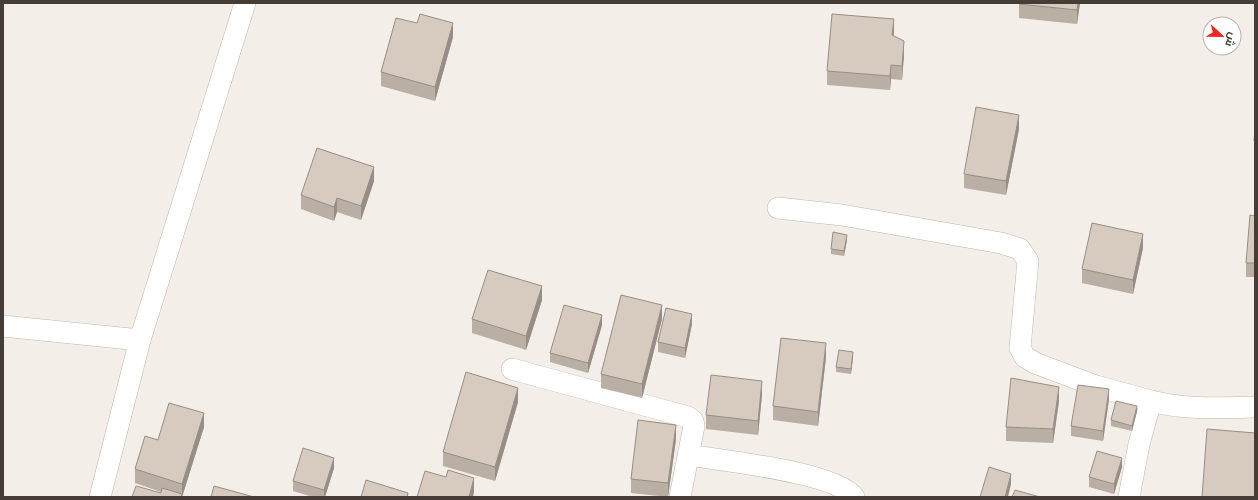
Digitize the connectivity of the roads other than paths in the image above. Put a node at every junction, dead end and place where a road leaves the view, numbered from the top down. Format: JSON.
{"nodes":[{"id":1,"x":245,"y":3,"type":"edge"},
{"id":2,"x":778,"y":208,"type":"dead end"},
{"id":3,"x":3,"y":326,"type":"edge"},
{"id":4,"x":140,"y":340,"type":"junction"},
{"id":5,"x":512,"y":369,"type":"dead end"},
{"id":6,"x":1151,"y":401,"type":"junction"},
{"id":7,"x":1255,"y":407,"type":"edge"},
{"id":8,"x":688,"y":455,"type":"junction"},
{"id":9,"x":100,"y":497,"type":"edge"},
{"id":10,"x":680,"y":497,"type":"edge"},
{"id":11,"x":854,"y":497,"type":"edge"},
{"id":12,"x":1130,"y":497,"type":"edge"}],
"edges":[{"from":1,"to":4,"type":"street"},
{"from":2,"to":6,"type":"street"},
{"from":3,"to":4,"type":"street"},
{"from":4,"to":9,"type":"street"},
{"from":5,"to":8,"type":"street"},
{"from":6,"to":7,"type":"street"},
{"from":6,"to":12,"type":"street"},
{"from":8,"to":10,"type":"street"},
{"from":8,"to":11,"type":"street"}]}
